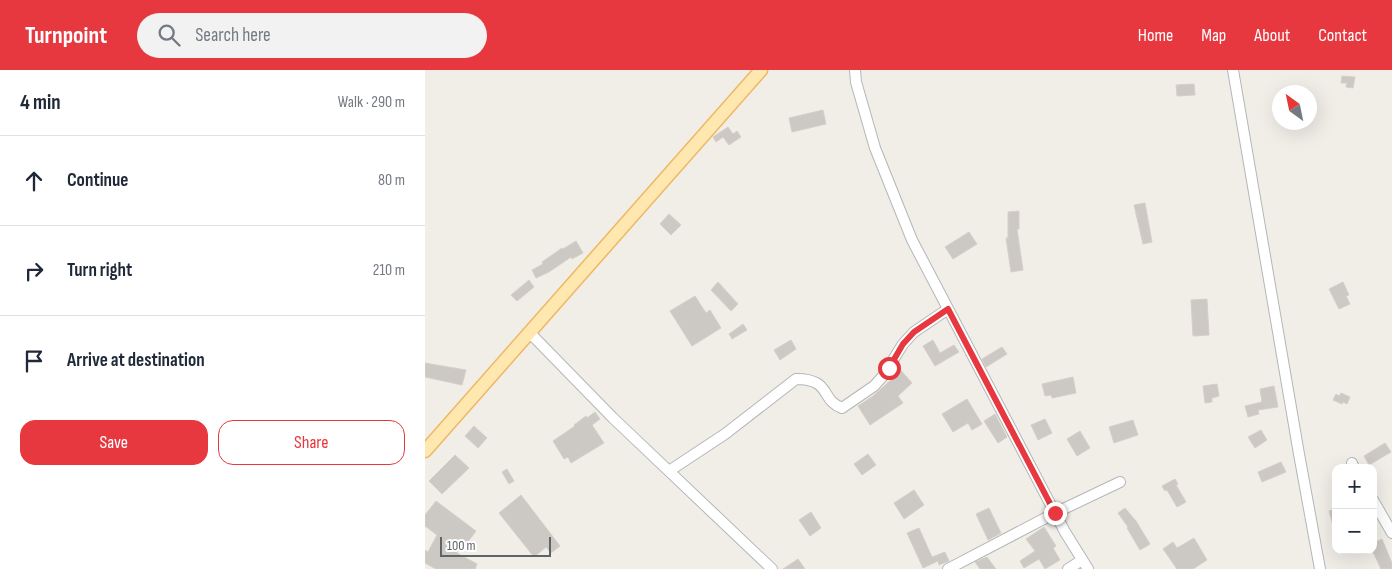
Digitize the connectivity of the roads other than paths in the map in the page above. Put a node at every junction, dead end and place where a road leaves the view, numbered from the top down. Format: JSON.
{"nodes":[{"id":1,"x":761,"y":70,"type":"edge"},
{"id":2,"x":855,"y":70,"type":"edge"},
{"id":3,"x":1233,"y":70,"type":"edge"},
{"id":4,"x":948,"y":309,"type":"junction"},
{"id":5,"x":530,"y":333,"type":"junction"},
{"id":6,"x":425,"y":451,"type":"edge"},
{"id":7,"x":669,"y":471,"type":"junction"},
{"id":8,"x":1121,"y":482,"type":"dead end"},
{"id":9,"x":1377,"y":507,"type":"edge"},
{"id":10,"x":1055,"y":513,"type":"junction"},
{"id":11,"x":1392,"y":533,"type":"edge"},
{"id":12,"x":1082,"y":560,"type":"junction"},
{"id":13,"x":772,"y":569,"type":"edge"},
{"id":14,"x":948,"y":569,"type":"edge"},
{"id":15,"x":1068,"y":569,"type":"edge"},
{"id":16,"x":1088,"y":569,"type":"edge"},
{"id":17,"x":1320,"y":569,"type":"edge"}],
"edges":[{"from":1,"to":5,"type":"main road"},
{"from":2,"to":4,"type":"street"},
{"from":3,"to":17,"type":"street"},
{"from":4,"to":7,"type":"street"},
{"from":4,"to":10,"type":"street"},
{"from":5,"to":6,"type":"main road"},
{"from":5,"to":7,"type":"street"},
{"from":7,"to":13,"type":"street"},
{"from":8,"to":10,"type":"street"},
{"from":9,"to":11,"type":"street"},
{"from":10,"to":12,"type":"street"},
{"from":10,"to":14,"type":"street"},
{"from":12,"to":15,"type":"street"},
{"from":12,"to":16,"type":"street"}]}
